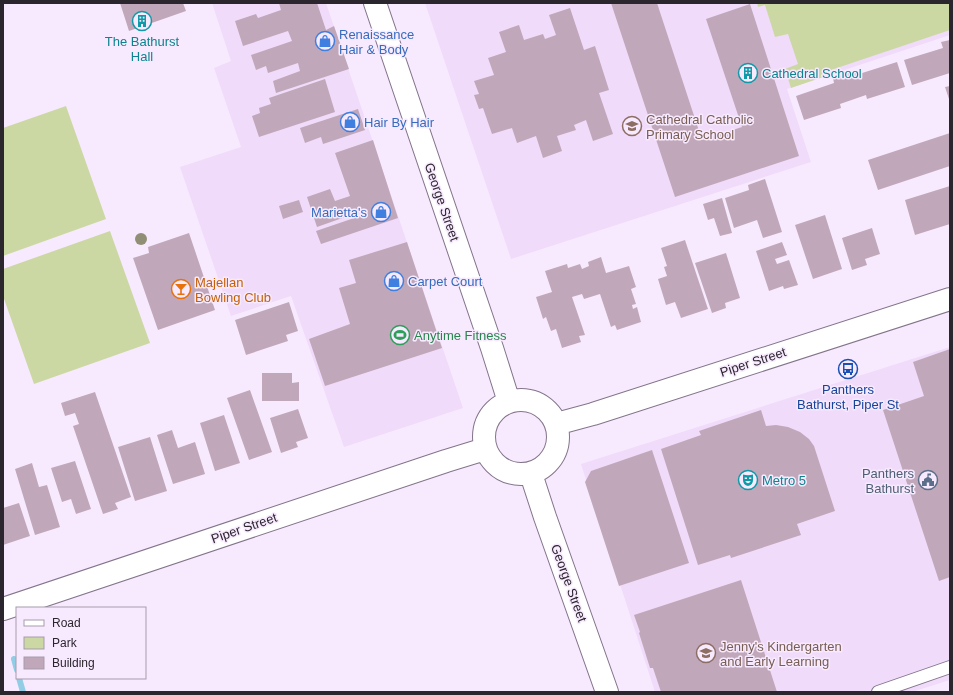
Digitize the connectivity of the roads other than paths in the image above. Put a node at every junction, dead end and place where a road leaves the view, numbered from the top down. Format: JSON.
{"nodes":[{"id":1,"x":374,"y":3,"type":"edge"},
{"id":2,"x":950,"y":299,"type":"edge"},
{"id":3,"x":509,"y":402,"type":"junction"},
{"id":4,"x":556,"y":424,"type":"junction"},
{"id":5,"x":485,"y":449,"type":"junction"},
{"id":6,"x":532,"y":474,"type":"junction"},
{"id":7,"x":3,"y":609,"type":"edge"},
{"id":8,"x":950,"y":667,"type":"edge"},
{"id":9,"x":607,"y":692,"type":"edge"},
{"id":10,"x":878,"y":692,"type":"edge"}],
"edges":[{"from":1,"to":3,"type":"street","name":"George Street"},
{"from":2,"to":4,"type":"street","name":"Piper Street"},
{"from":3,"to":4,"type":"street"},
{"from":3,"to":5,"type":"street"},
{"from":4,"to":6,"type":"street"},
{"from":5,"to":6,"type":"street"},
{"from":5,"to":7,"type":"street","name":"Piper Street"},
{"from":6,"to":9,"type":"street","name":"George Street"},
{"from":8,"to":10,"type":"lane"}]}
